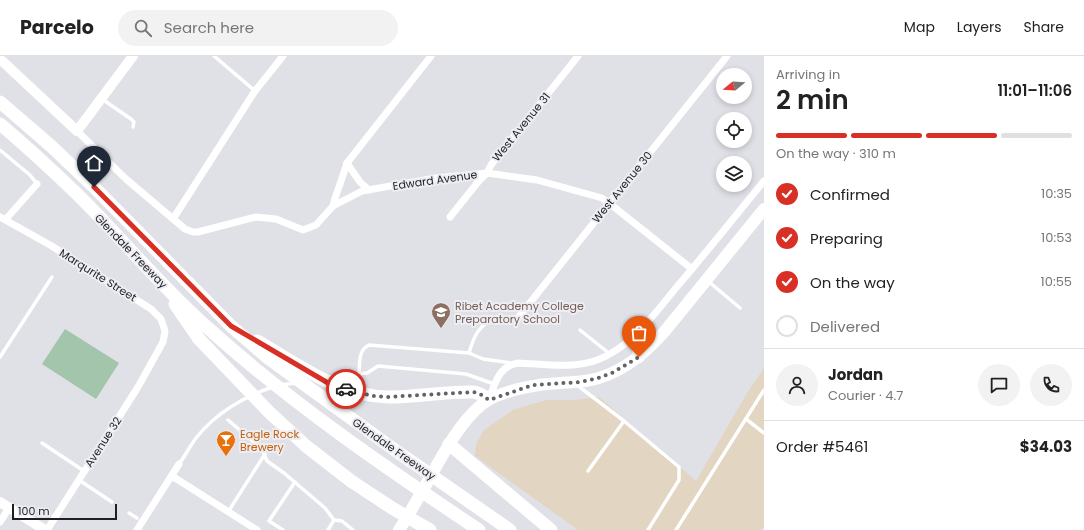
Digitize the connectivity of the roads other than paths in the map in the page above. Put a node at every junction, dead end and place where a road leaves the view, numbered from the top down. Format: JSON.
{"nodes":[{"id":1,"x":132,"y":56,"type":"edge"},
{"id":2,"x":214,"y":56,"type":"edge"},
{"id":3,"x":283,"y":56,"type":"edge"},
{"id":4,"x":431,"y":56,"type":"edge"},
{"id":5,"x":578,"y":56,"type":"edge"},
{"id":6,"x":727,"y":56,"type":"edge"},
{"id":7,"x":0,"y":59,"type":"edge"},
{"id":8,"x":255,"y":91,"type":"junction"},
{"id":9,"x":102,"y":98,"type":"junction"},
{"id":10,"x":0,"y":102,"type":"edge"},
{"id":11,"x":0,"y":124,"type":"edge"},
{"id":12,"x":134,"y":127,"type":"dead end"},
{"id":13,"x":77,"y":131,"type":"junction"},
{"id":14,"x":0,"y":150,"type":"edge"},
{"id":15,"x":347,"y":163,"type":"junction"},
{"id":16,"x":487,"y":173,"type":"junction"},
{"id":17,"x":764,"y":181,"type":"edge"},
{"id":18,"x":37,"y":184,"type":"joint"},
{"id":19,"x":369,"y":190,"type":"junction"},
{"id":20,"x":609,"y":203,"type":"junction"},
{"id":21,"x":333,"y":206,"type":"junction"},
{"id":22,"x":764,"y":209,"type":"edge"},
{"id":23,"x":450,"y":217,"type":"dead end"},
{"id":24,"x":3,"y":218,"type":"edge"},
{"id":25,"x":174,"y":219,"type":"junction"},
{"id":26,"x":692,"y":269,"type":"junction"},
{"id":27,"x":154,"y":275,"type":"junction"},
{"id":28,"x":52,"y":277,"type":"dead end"},
{"id":29,"x":706,"y":279,"type":"junction"},
{"id":30,"x":740,"y":308,"type":"dead end"},
{"id":31,"x":517,"y":319,"type":"dead end"},
{"id":32,"x":490,"y":321,"type":"dead end"},
{"id":33,"x":231,"y":326,"type":"junction"},
{"id":34,"x":580,"y":330,"type":"dead end"},
{"id":35,"x":636,"y":334,"type":"junction"},
{"id":36,"x":158,"y":353,"type":"joint"},
{"id":37,"x":469,"y":353,"type":"junction"},
{"id":38,"x":610,"y":354,"type":"junction"},
{"id":39,"x":639,"y":357,"type":"junction"},
{"id":40,"x":0,"y":358,"type":"edge"},
{"id":41,"x":512,"y":364,"type":"junction"},
{"id":42,"x":360,"y":373,"type":"junction"},
{"id":43,"x":307,"y":382,"type":"junction"},
{"id":44,"x":573,"y":382,"type":"junction"},
{"id":45,"x":494,"y":384,"type":"junction"},
{"id":46,"x":764,"y":390,"type":"edge"},
{"id":47,"x":489,"y":400,"type":"junction"},
{"id":48,"x":746,"y":419,"type":"junction"},
{"id":49,"x":228,"y":420,"type":"dead end"},
{"id":50,"x":624,"y":421,"type":"junction"},
{"id":51,"x":764,"y":433,"type":"edge"},
{"id":52,"x":42,"y":443,"type":"dead end"},
{"id":53,"x":449,"y":444,"type":"junction"},
{"id":54,"x":265,"y":454,"type":"junction"},
{"id":55,"x":179,"y":464,"type":"joint"},
{"id":56,"x":84,"y":471,"type":"junction"},
{"id":57,"x":588,"y":471,"type":"dead end"},
{"id":58,"x":172,"y":476,"type":"junction"},
{"id":59,"x":78,"y":480,"type":"junction"},
{"id":60,"x":295,"y":482,"type":"junction"},
{"id":61,"x":0,"y":502,"type":"edge"},
{"id":62,"x":112,"y":502,"type":"dead end"},
{"id":63,"x":9,"y":508,"type":"junction"},
{"id":64,"x":228,"y":512,"type":"junction"},
{"id":65,"x":128,"y":513,"type":"dead end"},
{"id":66,"x":407,"y":517,"type":"junction"},
{"id":67,"x":137,"y":518,"type":"dead end"},
{"id":68,"x":334,"y":520,"type":"junction"},
{"id":69,"x":0,"y":522,"type":"edge"},
{"id":70,"x":248,"y":528,"type":"edge"},
{"id":71,"x":475,"y":528,"type":"edge"},
{"id":72,"x":46,"y":530,"type":"edge"},
{"id":73,"x":137,"y":530,"type":"edge"},
{"id":74,"x":257,"y":530,"type":"edge"},
{"id":75,"x":283,"y":530,"type":"edge"},
{"id":76,"x":328,"y":530,"type":"edge"},
{"id":77,"x":353,"y":530,"type":"edge"},
{"id":78,"x":399,"y":530,"type":"edge"},
{"id":79,"x":430,"y":530,"type":"edge"},
{"id":80,"x":510,"y":530,"type":"edge"},
{"id":81,"x":551,"y":530,"type":"edge"},
{"id":82,"x":648,"y":530,"type":"edge"},
{"id":83,"x":676,"y":530,"type":"edge"}],
"edges":[{"from":1,"to":9,"type":"street"},
{"from":2,"to":8,"type":"lane"},
{"from":3,"to":8,"type":"street"},
{"from":4,"to":15,"type":"street"},
{"from":5,"to":16,"type":"street","name":"West Avenue 31"},
{"from":6,"to":20,"type":"street","name":"West Avenue 30"},
{"from":7,"to":13,"type":"street"},
{"from":8,"to":25,"type":"street"},
{"from":9,"to":12,"type":"lane"},
{"from":9,"to":13,"type":"street"},
{"from":10,"to":33,"type":"highway","name":"Glendale Freeway"},
{"from":11,"to":27,"type":"highway","name":"Glendale Freeway"},
{"from":13,"to":25,"type":"street","name":"Edward Avenue"},
{"from":14,"to":18,"type":"lane"},
{"from":15,"to":19,"type":"street"},
{"from":15,"to":21,"type":"street"},
{"from":16,"to":19,"type":"street","name":"Edward Avenue"},
{"from":16,"to":20,"type":"street","name":"Edward Avenue"},
{"from":16,"to":23,"type":"street","name":"West Avenue 31"},
{"from":17,"to":26,"type":"street"},
{"from":18,"to":24,"type":"street"},
{"from":19,"to":21,"type":"street","name":"Edward Avenue"},
{"from":20,"to":26,"type":"street","name":"Edward Avenue"},
{"from":20,"to":31,"type":"street","name":"West Avenue 30"},
{"from":21,"to":25,"type":"street","name":"Edward Avenue"},
{"from":22,"to":29,"type":"main road"},
{"from":24,"to":36,"type":"street","name":"Marqurite Street"},
{"from":26,"to":35,"type":"street"},
{"from":27,"to":66,"type":"highway"},
{"from":27,"to":71,"type":"highway","name":"Glendale Freeway"},
{"from":28,"to":40,"type":"lane"},
{"from":29,"to":30,"type":"lane"},
{"from":29,"to":39,"type":"main road"},
{"from":32,"to":37,"type":"lane"},
{"from":33,"to":43,"type":"highway","name":"Glendale Freeway"},
{"from":33,"to":47,"type":"highway"},
{"from":34,"to":38,"type":"lane"},
{"from":35,"to":38,"type":"street"},
{"from":35,"to":39,"type":"main road"},
{"from":36,"to":56,"type":"street","name":"Avenue 32"},
{"from":37,"to":41,"type":"lane"},
{"from":37,"to":42,"type":"lane"},
{"from":38,"to":41,"type":"street"},
{"from":39,"to":44,"type":"main road"},
{"from":41,"to":45,"type":"street"},
{"from":42,"to":43,"type":"lane"},
{"from":42,"to":45,"type":"lane"},
{"from":43,"to":55,"type":"lane"},
{"from":43,"to":80,"type":"highway","name":"Glendale Freeway"},
{"from":44,"to":47,"type":"main road"},
{"from":44,"to":50,"type":"lane"},
{"from":45,"to":47,"type":"street"},
{"from":46,"to":48,"type":"lane"},
{"from":47,"to":53,"type":"main road"},
{"from":48,"to":51,"type":"lane"},
{"from":48,"to":83,"type":"lane"},
{"from":49,"to":54,"type":"lane"},
{"from":50,"to":57,"type":"lane"},
{"from":50,"to":82,"type":"lane"},
{"from":52,"to":56,"type":"lane"},
{"from":53,"to":66,"type":"main road"},
{"from":53,"to":81,"type":"highway"},
{"from":54,"to":60,"type":"lane"},
{"from":54,"to":64,"type":"lane"},
{"from":55,"to":58,"type":"street"},
{"from":56,"to":59,"type":"street","name":"Avenue 32"},
{"from":58,"to":64,"type":"street"},
{"from":58,"to":73,"type":"street"},
{"from":59,"to":62,"type":"lane"},
{"from":59,"to":72,"type":"street","name":"Avenue 32"},
{"from":60,"to":68,"type":"lane"},
{"from":60,"to":75,"type":"lane"},
{"from":61,"to":63,"type":"street"},
{"from":63,"to":69,"type":"street"},
{"from":63,"to":72,"type":"street"},
{"from":64,"to":70,"type":"street"},
{"from":65,"to":67,"type":"lane"},
{"from":66,"to":78,"type":"main road"},
{"from":66,"to":79,"type":"highway"},
{"from":68,"to":76,"type":"lane"},
{"from":68,"to":77,"type":"lane"},
{"from":70,"to":74,"type":"street"}]}
